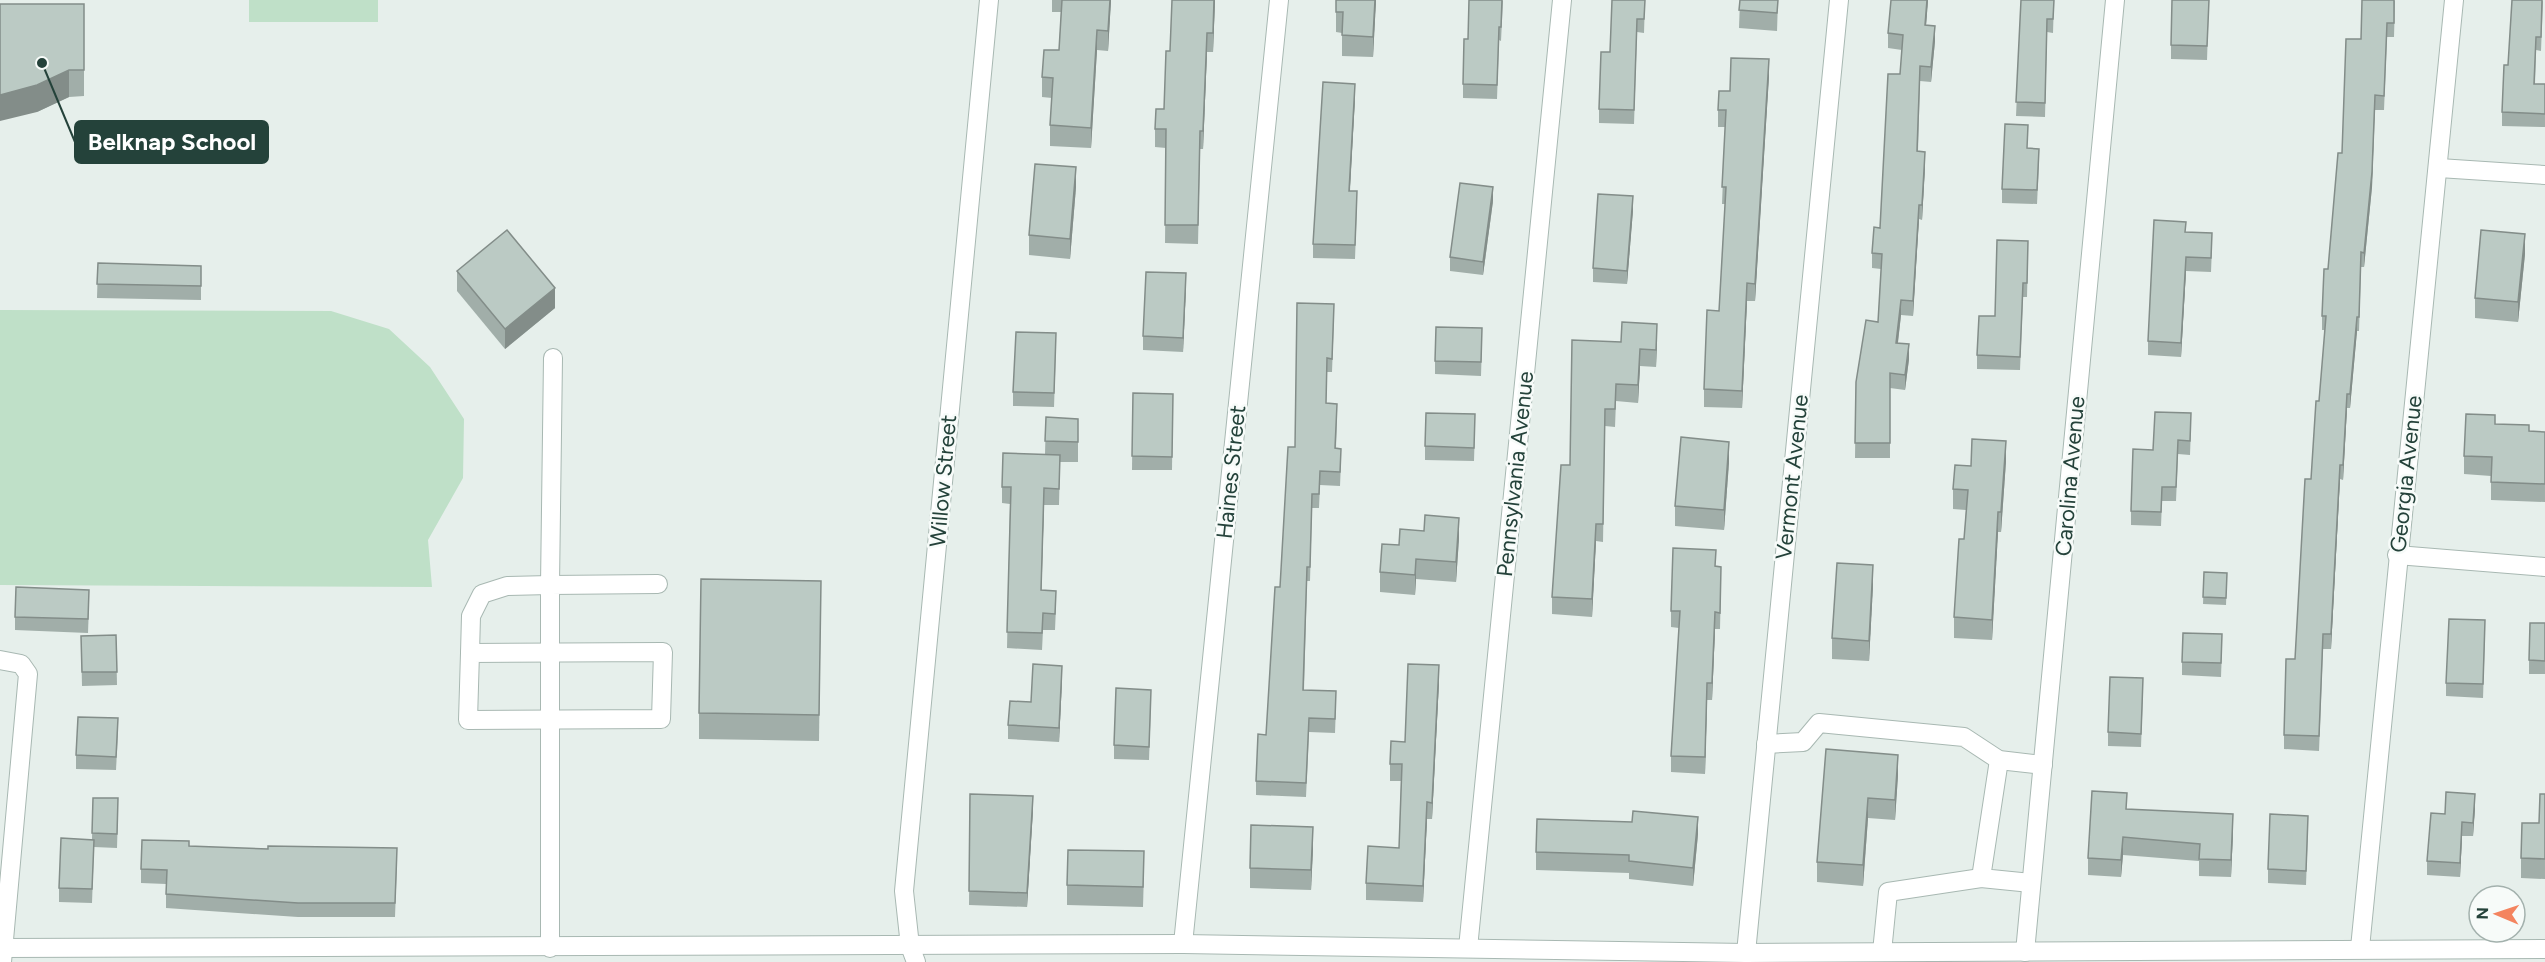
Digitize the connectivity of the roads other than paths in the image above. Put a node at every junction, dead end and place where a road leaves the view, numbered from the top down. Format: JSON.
{"nodes":[{"id":1,"x":989,"y":0,"type":"edge"},
{"id":2,"x":1280,"y":0,"type":"edge"},
{"id":3,"x":1562,"y":0,"type":"edge"},
{"id":4,"x":1839,"y":0,"type":"edge"},
{"id":5,"x":2115,"y":0,"type":"edge"},
{"id":6,"x":2454,"y":0,"type":"edge"},
{"id":7,"x":2439,"y":168,"type":"junction"},
{"id":8,"x":2545,"y":175,"type":"edge"},
{"id":9,"x":554,"y":358,"type":"dead end"},
{"id":10,"x":2397,"y":555,"type":"junction"},
{"id":11,"x":2545,"y":567,"type":"edge"},
{"id":12,"x":658,"y":584,"type":"dead end"},
{"id":13,"x":550,"y":585,"type":"junction"},
{"id":14,"x":470,"y":653,"type":"junction"},
{"id":15,"x":550,"y":654,"type":"junction"},
{"id":16,"x":0,"y":660,"type":"edge"},
{"id":17,"x":550,"y":720,"type":"junction"},
{"id":18,"x":1766,"y":744,"type":"junction"},
{"id":19,"x":1999,"y":760,"type":"junction"},
{"id":20,"x":2043,"y":765,"type":"junction"},
{"id":21,"x":1981,"y":878,"type":"junction"},
{"id":22,"x":2031,"y":883,"type":"junction"},
{"id":23,"x":1183,"y":944,"type":"junction"},
{"id":24,"x":550,"y":948,"type":"junction"},
{"id":25,"x":2360,"y":948,"type":"junction"},
{"id":26,"x":2545,"y":949,"type":"edge"},
{"id":27,"x":2,"y":952,"type":"edge"},
{"id":28,"x":1882,"y":952,"type":"junction"},
{"id":29,"x":2025,"y":952,"type":"junction"},
{"id":30,"x":1473,"y":953,"type":"edge"},
{"id":31,"x":1746,"y":953,"type":"junction"},
{"id":32,"x":913,"y":954,"type":"edge"},
{"id":33,"x":350,"y":955,"type":"edge"},
{"id":34,"x":644,"y":955,"type":"edge"},
{"id":35,"x":2509,"y":955,"type":"edge"},
{"id":36,"x":1522,"y":956,"type":"edge"}],
"edges":[{"from":1,"to":32,"type":"street","name":"Willow Street"},
{"from":2,"to":23,"type":"street","name":"Haines Street"},
{"from":3,"to":30,"type":"street","name":"Pennsylvania Avenue"},
{"from":4,"to":18,"type":"street","name":"Vermont Avenue"},
{"from":5,"to":20,"type":"street","name":"Carolina Avenue"},
{"from":6,"to":7,"type":"street","name":"Georgia Avenue"},
{"from":7,"to":8,"type":"street"},
{"from":7,"to":10,"type":"street","name":"Georgia Avenue"},
{"from":9,"to":13,"type":"street"},
{"from":10,"to":11,"type":"street"},
{"from":10,"to":25,"type":"street","name":"Georgia Avenue"},
{"from":12,"to":13,"type":"street"},
{"from":13,"to":14,"type":"street"},
{"from":13,"to":15,"type":"street"},
{"from":14,"to":15,"type":"street"},
{"from":14,"to":17,"type":"street"},
{"from":15,"to":17,"type":"street"},
{"from":15,"to":17,"type":"street"},
{"from":16,"to":27,"type":"street"},
{"from":17,"to":24,"type":"street"},
{"from":18,"to":19,"type":"street"},
{"from":18,"to":31,"type":"street","name":"Vermont Avenue"},
{"from":19,"to":20,"type":"street"},
{"from":19,"to":21,"type":"street"},
{"from":20,"to":22,"type":"street","name":"Carolina Avenue"},
{"from":21,"to":22,"type":"street"},
{"from":21,"to":28,"type":"street"},
{"from":22,"to":29,"type":"street","name":"Carolina Avenue"},
{"from":23,"to":30,"type":"street"},
{"from":23,"to":32,"type":"street"},
{"from":24,"to":33,"type":"street"},
{"from":24,"to":34,"type":"street"},
{"from":25,"to":29,"type":"street"},
{"from":25,"to":35,"type":"street"},
{"from":26,"to":35,"type":"street"},
{"from":27,"to":33,"type":"street"},
{"from":28,"to":29,"type":"street"},
{"from":28,"to":31,"type":"street"},
{"from":30,"to":36,"type":"street"},
{"from":31,"to":36,"type":"street"},
{"from":32,"to":34,"type":"street"}]}
